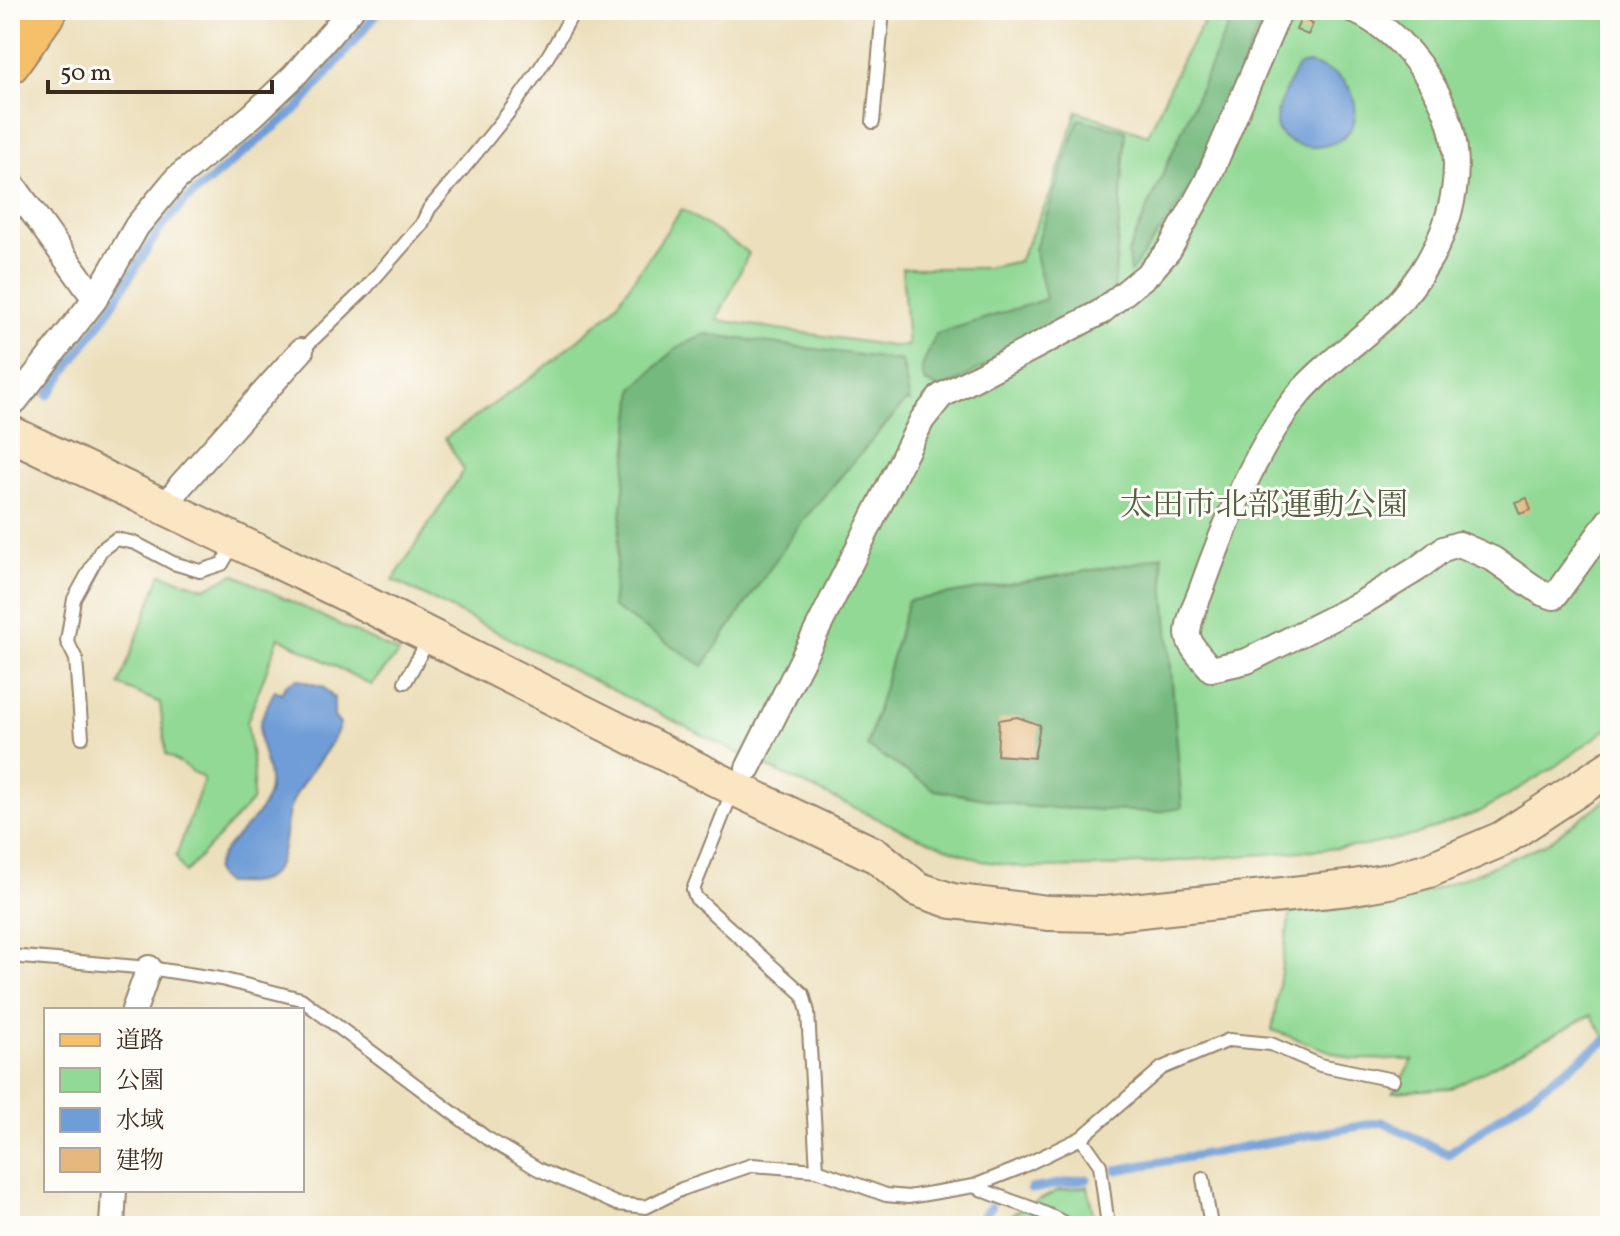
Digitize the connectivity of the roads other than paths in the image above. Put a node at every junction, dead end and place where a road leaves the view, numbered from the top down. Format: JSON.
{"nodes":[{"id":1,"x":26,"y":10,"type":"edge"},
{"id":2,"x":48,"y":10,"type":"edge"},
{"id":3,"x":351,"y":10,"type":"edge"},
{"id":4,"x":574,"y":10,"type":"edge"},
{"id":5,"x":883,"y":10,"type":"edge"},
{"id":6,"x":1280,"y":10,"type":"edge"},
{"id":7,"x":1353,"y":10,"type":"edge"},
{"id":8,"x":10,"y":48,"type":"edge"},
{"id":9,"x":10,"y":64,"type":"edge"},
{"id":10,"x":873,"y":122,"type":"dead end"},
{"id":11,"x":10,"y":181,"type":"edge"},
{"id":12,"x":95,"y":299,"type":"junction"},
{"id":13,"x":301,"y":351,"type":"joint"},
{"id":14,"x":10,"y":404,"type":"edge"},
{"id":15,"x":10,"y":433,"type":"edge"},
{"id":16,"x":165,"y":508,"type":"junction"},
{"id":17,"x":1610,"y":519,"type":"edge"},
{"id":18,"x":235,"y":542,"type":"junction"},
{"id":19,"x":430,"y":637,"type":"junction"},
{"id":20,"x":405,"y":682,"type":"dead end"},
{"id":21,"x":82,"y":737,"type":"dead end"},
{"id":22,"x":1610,"y":768,"type":"edge"},
{"id":23,"x":741,"y":778,"type":"junction"},
{"id":24,"x":10,"y":956,"type":"edge"},
{"id":25,"x":149,"y":968,"type":"junction"},
{"id":26,"x":135,"y":1008,"type":"edge"},
{"id":27,"x":1393,"y":1080,"type":"dead end"},
{"id":28,"x":1081,"y":1138,"type":"junction"},
{"id":29,"x":817,"y":1170,"type":"junction"},
{"id":30,"x":1203,"y":1178,"type":"dead end"},
{"id":31,"x":974,"y":1186,"type":"junction"},
{"id":32,"x":114,"y":1192,"type":"edge"},
{"id":33,"x":112,"y":1226,"type":"edge"},
{"id":34,"x":1069,"y":1226,"type":"edge"},
{"id":35,"x":1108,"y":1226,"type":"edge"},
{"id":36,"x":1211,"y":1226,"type":"edge"}],
"edges":[{"from":1,"to":8,"type":"main road"},
{"from":2,"to":9,"type":"main road"},
{"from":3,"to":12,"type":"street"},
{"from":4,"to":13,"type":"lane"},
{"from":5,"to":10,"type":"lane"},
{"from":6,"to":23,"type":"street"},
{"from":7,"to":17,"type":"street"},
{"from":11,"to":12,"type":"street"},
{"from":12,"to":14,"type":"street"},
{"from":13,"to":16,"type":"street"},
{"from":15,"to":16,"type":"street"},
{"from":16,"to":18,"type":"street"},
{"from":18,"to":19,"type":"street"},
{"from":18,"to":21,"type":"lane"},
{"from":19,"to":20,"type":"lane"},
{"from":19,"to":23,"type":"street"},
{"from":22,"to":23,"type":"street"},
{"from":23,"to":29,"type":"lane"},
{"from":24,"to":25,"type":"lane"},
{"from":25,"to":26,"type":"street"},
{"from":25,"to":29,"type":"lane"},
{"from":27,"to":28,"type":"lane"},
{"from":28,"to":31,"type":"lane"},
{"from":28,"to":35,"type":"lane"},
{"from":29,"to":31,"type":"lane"},
{"from":30,"to":36,"type":"lane"},
{"from":31,"to":34,"type":"lane"},
{"from":32,"to":33,"type":"street"}]}
